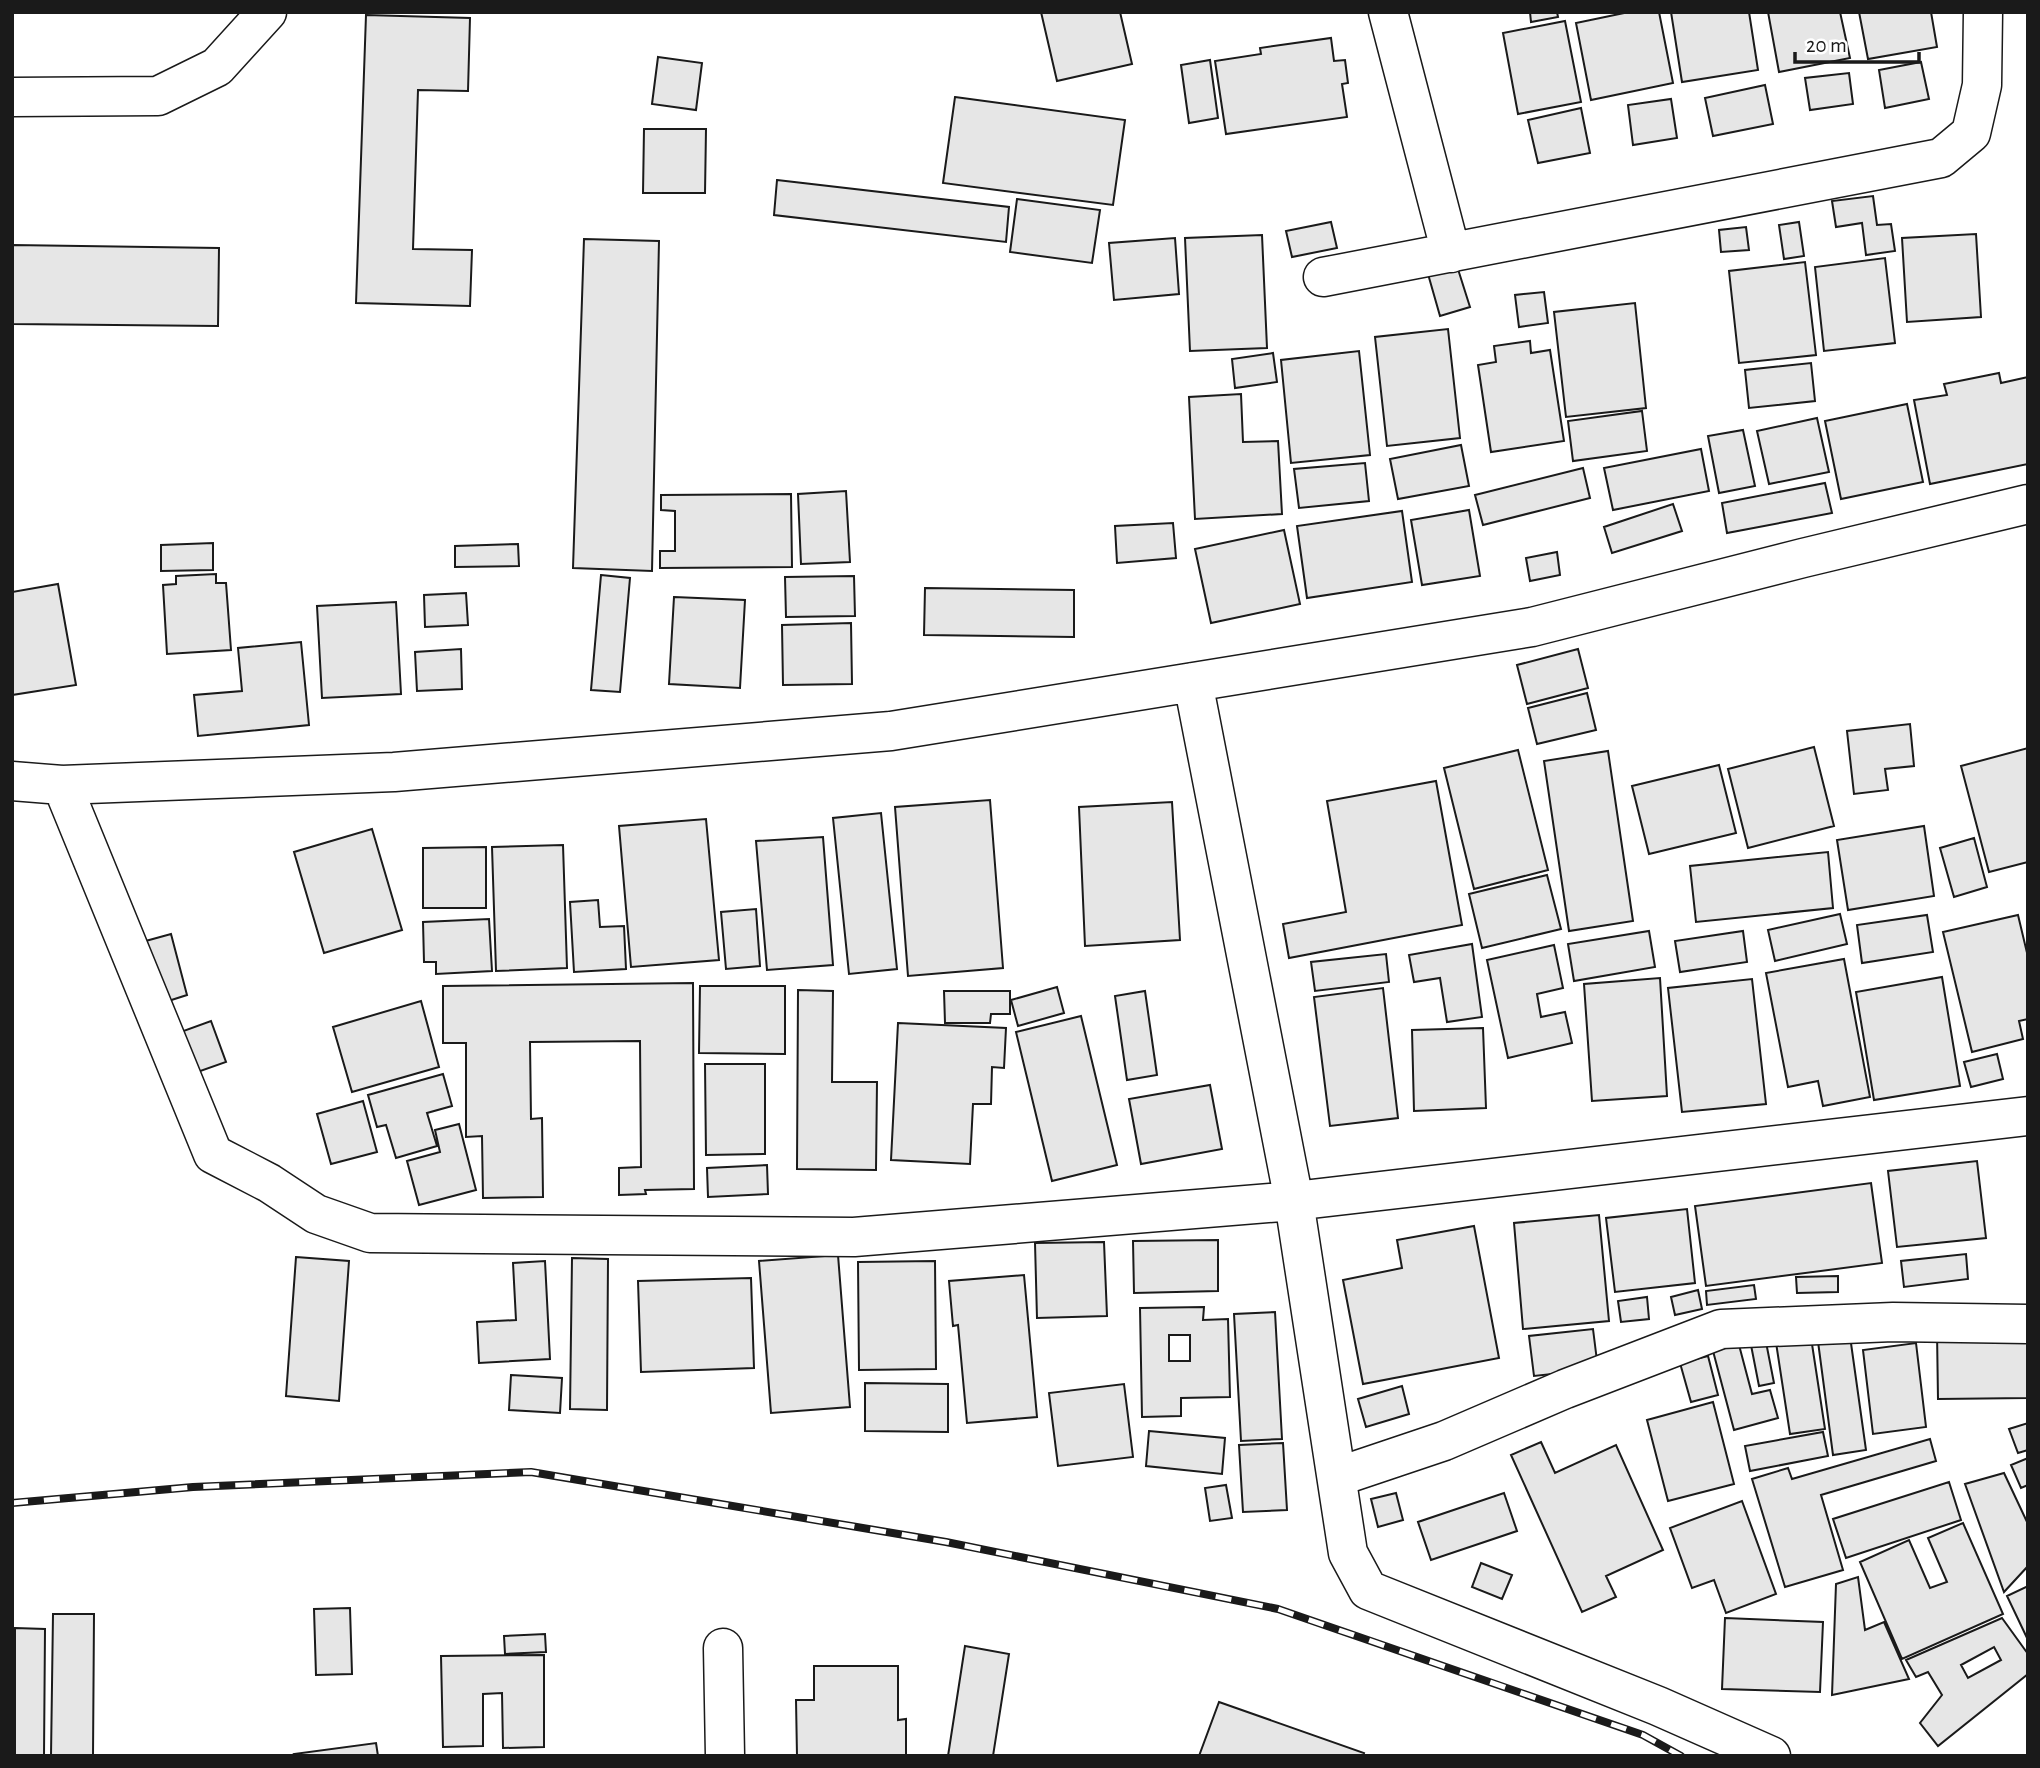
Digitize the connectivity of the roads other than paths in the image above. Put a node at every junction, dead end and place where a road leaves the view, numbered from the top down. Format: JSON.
{"nodes":[{"id":1,"x":267,"y":12,"type":"edge"},
{"id":2,"x":1388,"y":12,"type":"edge"},
{"id":3,"x":1983,"y":12,"type":"edge"},
{"id":4,"x":12,"y":97,"type":"edge"},
{"id":5,"x":1451,"y":253,"type":"junction"},
{"id":6,"x":1323,"y":277,"type":"dead end"},
{"id":7,"x":2028,"y":504,"type":"edge"},
{"id":8,"x":1193,"y":682,"type":"junction"},
{"id":9,"x":12,"y":780,"type":"edge"},
{"id":10,"x":62,"y":785,"type":"junction"},
{"id":11,"x":2028,"y":1116,"type":"edge"},
{"id":12,"x":1294,"y":1202,"type":"junction"},
{"id":13,"x":2028,"y":1324,"type":"edge"},
{"id":14,"x":1336,"y":1477,"type":"junction"},
{"id":15,"x":723,"y":1648,"type":"dead end"},
{"id":16,"x":725,"y":1756,"type":"edge"},
{"id":17,"x":1771,"y":1756,"type":"edge"}],
"edges":[{"from":1,"to":4,"type":"street"},
{"from":2,"to":5,"type":"street"},
{"from":3,"to":5,"type":"street"},
{"from":5,"to":6,"type":"street"},
{"from":7,"to":8,"type":"street"},
{"from":8,"to":10,"type":"street"},
{"from":8,"to":12,"type":"street"},
{"from":9,"to":10,"type":"street"},
{"from":10,"to":12,"type":"street"},
{"from":11,"to":12,"type":"street"},
{"from":12,"to":14,"type":"street"},
{"from":13,"to":14,"type":"street"},
{"from":14,"to":17,"type":"street"},
{"from":15,"to":16,"type":"street"}]}
